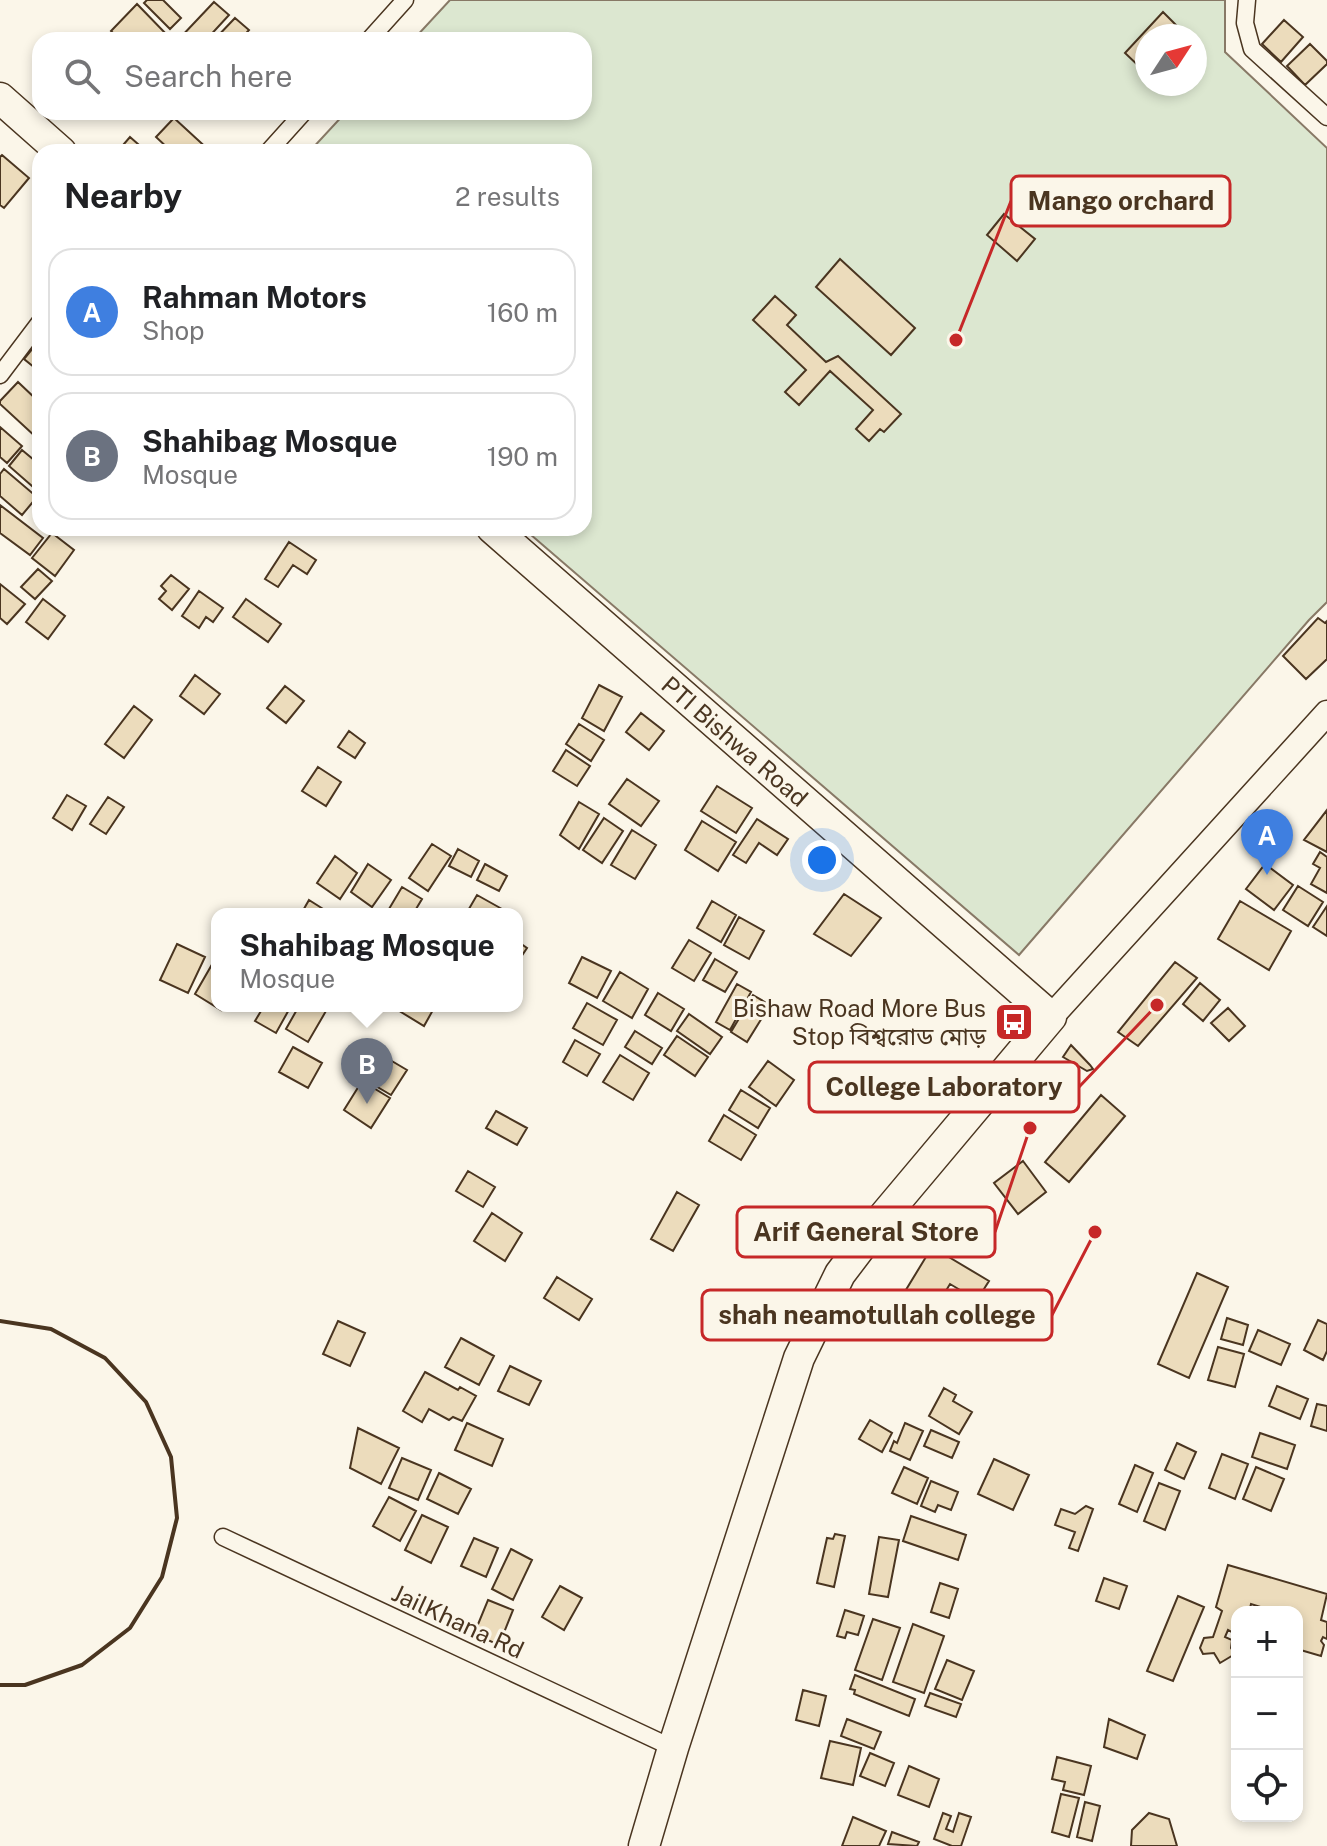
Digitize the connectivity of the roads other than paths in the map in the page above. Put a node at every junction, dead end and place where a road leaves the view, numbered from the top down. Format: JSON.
{"nodes":[{"id":1,"x":405,"y":0,"type":"edge"},
{"id":2,"x":1247,"y":0,"type":"edge"},
{"id":3,"x":376,"y":32,"type":"edge"},
{"id":4,"x":0,"y":98,"type":"edge"},
{"id":5,"x":1327,"y":117,"type":"edge"},
{"id":6,"x":297,"y":120,"type":"edge"},
{"id":7,"x":52,"y":144,"type":"edge"},
{"id":8,"x":275,"y":144,"type":"edge"},
{"id":9,"x":32,"y":333,"type":"edge"},
{"id":10,"x":0,"y":375,"type":"edge"},
{"id":11,"x":501,"y":536,"type":"edge"},
{"id":12,"x":1327,"y":713,"type":"edge"},
{"id":13,"x":1051,"y":1017,"type":"junction"},
{"id":14,"x":223,"y":1537,"type":"dead end"},
{"id":15,"x":673,"y":1748,"type":"junction"},
{"id":16,"x":644,"y":1846,"type":"edge"}],
"edges":[{"from":1,"to":3,"type":"street"},
{"from":2,"to":5,"type":"street"},
{"from":4,"to":7,"type":"highway"},
{"from":6,"to":8,"type":"street"},
{"from":9,"to":10,"type":"street"},
{"from":11,"to":13,"type":"highway","name":"PTI Bishwa Road"},
{"from":12,"to":13,"type":"main road"},
{"from":13,"to":15,"type":"highway"},
{"from":14,"to":15,"type":"street","name":"JailKhana Rd"},
{"from":15,"to":16,"type":"highway"}]}
